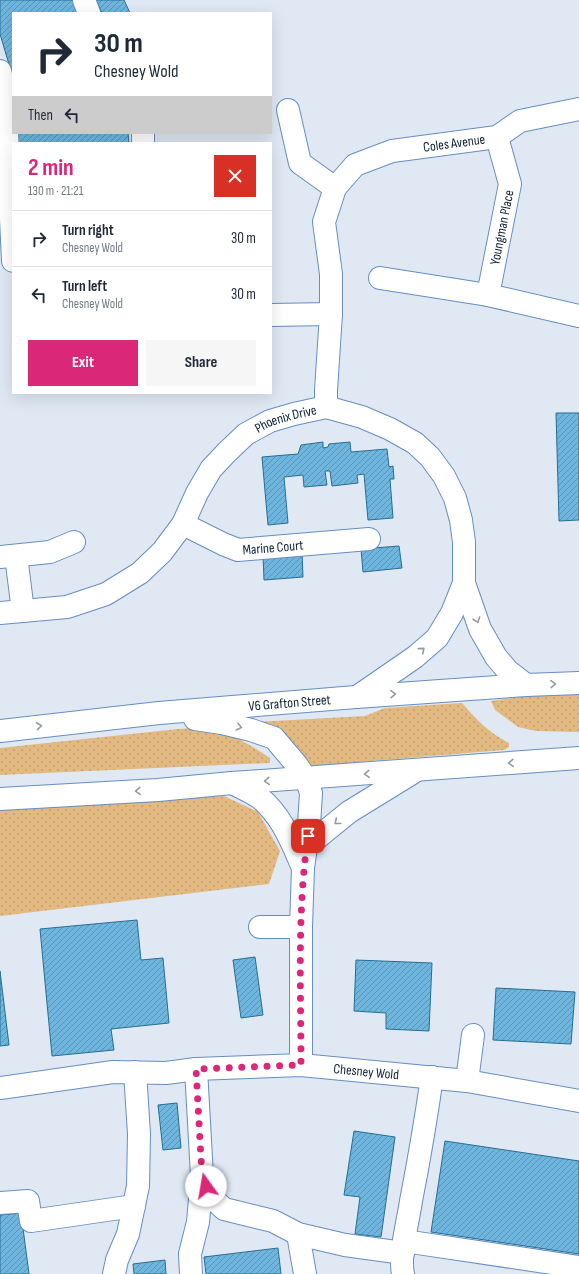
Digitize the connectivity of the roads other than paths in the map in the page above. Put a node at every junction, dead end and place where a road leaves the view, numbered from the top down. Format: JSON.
{"nodes":[{"id":1,"x":84,"y":0,"type":"edge"},
{"id":2,"x":89,"y":12,"type":"edge"},
{"id":3,"x":4,"y":85,"type":"edge"},
{"id":4,"x":579,"y":109,"type":"edge"},
{"id":5,"x":288,"y":110,"type":"dead end"},
{"id":6,"x":497,"y":138,"type":"junction"},
{"id":7,"x":335,"y":188,"type":"junction"},
{"id":8,"x":12,"y":241,"type":"edge"},
{"id":9,"x":0,"y":261,"type":"edge"},
{"id":10,"x":12,"y":261,"type":"edge"},
{"id":11,"x":380,"y":278,"type":"dead end"},
{"id":12,"x":488,"y":295,"type":"junction"},
{"id":13,"x":331,"y":314,"type":"junction"},
{"id":14,"x":272,"y":315,"type":"edge"},
{"id":15,"x":579,"y":316,"type":"edge"},
{"id":16,"x":326,"y":407,"type":"junction"},
{"id":17,"x":183,"y":524,"type":"junction"},
{"id":18,"x":369,"y":539,"type":"dead end"},
{"id":19,"x":74,"y":542,"type":"dead end"},
{"id":20,"x":8,"y":556,"type":"edge"},
{"id":21,"x":464,"y":583,"type":"junction"},
{"id":22,"x":23,"y":611,"type":"junction"},
{"id":23,"x":0,"y":613,"type":"edge"},
{"id":24,"x":579,"y":683,"type":"edge"},
{"id":25,"x":526,"y":685,"type":"junction"},
{"id":26,"x":356,"y":697,"type":"junction"},
{"id":27,"x":159,"y":713,"type":"junction"},
{"id":28,"x":0,"y":731,"type":"edge"},
{"id":29,"x":579,"y":758,"type":"edge"},
{"id":30,"x":417,"y":770,"type":"junction"},
{"id":31,"x":306,"y":778,"type":"junction"},
{"id":32,"x":232,"y":783,"type":"junction"},
{"id":33,"x":0,"y":799,"type":"edge"},
{"id":34,"x":306,"y":847,"type":"junction"},
{"id":35,"x":303,"y":868,"type":"junction"},
{"id":36,"x":301,"y":927,"type":"junction"},
{"id":37,"x":260,"y":928,"type":"dead end"},
{"id":38,"x":473,"y":1035,"type":"dead end"},
{"id":39,"x":301,"y":1065,"type":"junction"},
{"id":40,"x":196,"y":1069,"type":"junction"},
{"id":41,"x":135,"y":1072,"type":"junction"},
{"id":42,"x":432,"y":1077,"type":"junction"},
{"id":43,"x":467,"y":1081,"type":"junction"},
{"id":44,"x":0,"y":1088,"type":"edge"},
{"id":45,"x":579,"y":1101,"type":"edge"},
{"id":46,"x":202,"y":1176,"type":"junction"},
{"id":47,"x":0,"y":1203,"type":"edge"},
{"id":48,"x":134,"y":1206,"type":"junction"},
{"id":49,"x":298,"y":1234,"type":"junction"},
{"id":50,"x":403,"y":1256,"type":"edge"},
{"id":51,"x":565,"y":1268,"type":"edge"},
{"id":52,"x":114,"y":1274,"type":"edge"},
{"id":53,"x":191,"y":1274,"type":"edge"},
{"id":54,"x":305,"y":1274,"type":"edge"}],
"edges":[{"from":1,"to":2,"type":"street"},
{"from":3,"to":8,"type":"street"},
{"from":4,"to":6,"type":"street","name":"Coles Avenue"},
{"from":5,"to":7,"type":"street"},
{"from":6,"to":7,"type":"street","name":"Coles Avenue"},
{"from":6,"to":12,"type":"street","name":"Youngman Place"},
{"from":7,"to":13,"type":"street","name":"Coles Avenue"},
{"from":9,"to":10,"type":"street"},
{"from":11,"to":12,"type":"street"},
{"from":12,"to":15,"type":"street"},
{"from":13,"to":14,"type":"street"},
{"from":13,"to":16,"type":"street","name":"Coles Avenue"},
{"from":16,"to":17,"type":"street","name":"Phoenix Drive"},
{"from":16,"to":21,"type":"street","name":"Phoenix Drive"},
{"from":17,"to":18,"type":"street","name":"Marine Court"},
{"from":17,"to":22,"type":"street","name":"Phoenix Drive"},
{"from":19,"to":20,"type":"street"},
{"from":20,"to":22,"type":"street"},
{"from":21,"to":25,"type":"street","name":"Phoenix Drive","one_way":true},
{"from":26,"to":21,"type":"street","one_way":true},
{"from":22,"to":23,"type":"street","name":"Phoenix Drive"},
{"from":25,"to":24,"type":"street","name":"V6 Grafton Street","one_way":true},
{"from":26,"to":25,"type":"street","name":"V6 Grafton Street","one_way":true},
{"from":26,"to":27,"type":"street","name":"V6 Grafton Street"},
{"from":28,"to":27,"type":"street","name":"V6 Grafton Street","one_way":true},
{"from":27,"to":31,"type":"street","one_way":true},
{"from":29,"to":30,"type":"street","one_way":true},
{"from":30,"to":31,"type":"street","one_way":true},
{"from":30,"to":34,"type":"street","one_way":true},
{"from":31,"to":32,"type":"street","one_way":true},
{"from":31,"to":34,"type":"street"},
{"from":32,"to":33,"type":"street","one_way":true},
{"from":32,"to":35,"type":"street"},
{"from":34,"to":35,"type":"street"},
{"from":35,"to":36,"type":"street"},
{"from":36,"to":37,"type":"street"},
{"from":36,"to":39,"type":"street"},
{"from":38,"to":43,"type":"street"},
{"from":39,"to":40,"type":"street","name":"Chesney Wold"},
{"from":39,"to":42,"type":"street","name":"Chesney Wold"},
{"from":40,"to":41,"type":"street","name":"Chesney Wold"},
{"from":40,"to":46,"type":"street"},
{"from":41,"to":44,"type":"street","name":"Chesney Wold"},
{"from":41,"to":48,"type":"street"},
{"from":42,"to":43,"type":"street","name":"Chesney Wold"},
{"from":42,"to":50,"type":"street"},
{"from":43,"to":45,"type":"street","name":"Chesney Wold"},
{"from":46,"to":49,"type":"street"},
{"from":46,"to":53,"type":"street"},
{"from":47,"to":48,"type":"street"},
{"from":48,"to":52,"type":"street"},
{"from":49,"to":50,"type":"street"},
{"from":49,"to":54,"type":"street"},
{"from":50,"to":51,"type":"street"}]}
